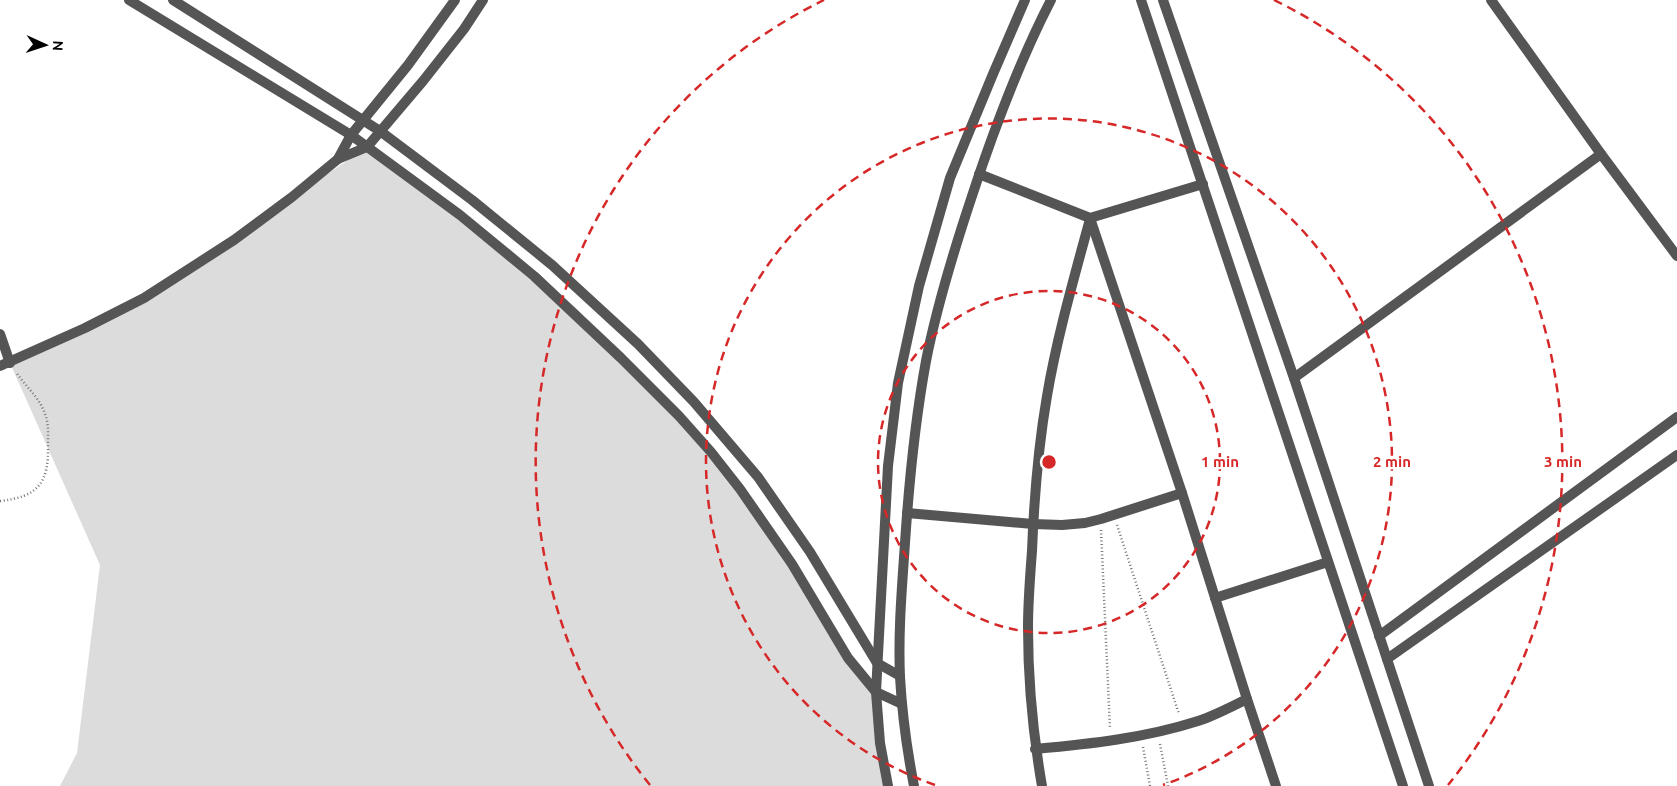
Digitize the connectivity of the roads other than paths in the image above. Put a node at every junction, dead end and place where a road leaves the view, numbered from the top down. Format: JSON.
{"nodes":[{"id":1,"x":129,"y":0,"type":"edge"},
{"id":2,"x":173,"y":0,"type":"edge"},
{"id":3,"x":455,"y":0,"type":"edge"},
{"id":4,"x":483,"y":0,"type":"edge"},
{"id":5,"x":1025,"y":0,"type":"edge"},
{"id":6,"x":1051,"y":0,"type":"edge"},
{"id":7,"x":1141,"y":0,"type":"edge"},
{"id":8,"x":1164,"y":0,"type":"edge"},
{"id":9,"x":1491,"y":0,"type":"edge"},
{"id":10,"x":364,"y":120,"type":"junction"},
{"id":11,"x":380,"y":131,"type":"junction"},
{"id":12,"x":351,"y":135,"type":"junction"},
{"id":13,"x":366,"y":147,"type":"junction"},
{"id":14,"x":1601,"y":154,"type":"junction"},
{"id":15,"x":338,"y":159,"type":"junction"},
{"id":16,"x":979,"y":174,"type":"junction"},
{"id":17,"x":1203,"y":184,"type":"junction"},
{"id":18,"x":1090,"y":218,"type":"junction"},
{"id":19,"x":1677,"y":256,"type":"edge"},
{"id":20,"x":0,"y":334,"type":"edge"},
{"id":21,"x":5,"y":364,"type":"edge"},
{"id":22,"x":1294,"y":378,"type":"junction"},
{"id":23,"x":1677,"y":417,"type":"edge"},
{"id":24,"x":1677,"y":455,"type":"edge"},
{"id":25,"x":1182,"y":493,"type":"junction"},
{"id":26,"x":907,"y":513,"type":"junction"},
{"id":27,"x":1033,"y":524,"type":"junction"},
{"id":28,"x":1328,"y":562,"type":"junction"},
{"id":29,"x":1215,"y":598,"type":"junction"},
{"id":30,"x":1379,"y":636,"type":"junction"},
{"id":31,"x":1387,"y":659,"type":"junction"},
{"id":32,"x":877,"y":663,"type":"junction"},
{"id":33,"x":900,"y":676,"type":"junction"},
{"id":34,"x":876,"y":692,"type":"junction"},
{"id":35,"x":1247,"y":700,"type":"junction"},
{"id":36,"x":902,"y":704,"type":"junction"},
{"id":37,"x":1035,"y":749,"type":"junction"},
{"id":38,"x":888,"y":786,"type":"edge"},
{"id":39,"x":914,"y":786,"type":"edge"},
{"id":40,"x":1042,"y":786,"type":"edge"},
{"id":41,"x":1276,"y":786,"type":"edge"},
{"id":42,"x":1403,"y":786,"type":"edge"},
{"id":43,"x":1429,"y":786,"type":"edge"}],
"edges":[{"from":1,"to":12,"type":"street"},
{"from":2,"to":10,"type":"street"},
{"from":3,"to":10,"type":"street"},
{"from":4,"to":11,"type":"street"},
{"from":5,"to":32,"type":"street"},
{"from":6,"to":16,"type":"street"},
{"from":7,"to":17,"type":"street"},
{"from":8,"to":22,"type":"street"},
{"from":9,"to":14,"type":"street"},
{"from":10,"to":11,"type":"street"},
{"from":10,"to":12,"type":"street"},
{"from":11,"to":13,"type":"street"},
{"from":11,"to":32,"type":"street"},
{"from":12,"to":13,"type":"street"},
{"from":12,"to":15,"type":"street"},
{"from":13,"to":15,"type":"street"},
{"from":13,"to":34,"type":"street"},
{"from":14,"to":19,"type":"street"},
{"from":14,"to":22,"type":"street"},
{"from":15,"to":21,"type":"street"},
{"from":16,"to":18,"type":"street"},
{"from":16,"to":26,"type":"street"},
{"from":17,"to":18,"type":"street"},
{"from":17,"to":28,"type":"street"},
{"from":18,"to":25,"type":"street"},
{"from":18,"to":27,"type":"street"},
{"from":20,"to":21,"type":"street"},
{"from":22,"to":30,"type":"street"},
{"from":23,"to":30,"type":"street"},
{"from":24,"to":31,"type":"street"},
{"from":25,"to":27,"type":"street"},
{"from":25,"to":29,"type":"street"},
{"from":26,"to":27,"type":"street"},
{"from":26,"to":33,"type":"street"},
{"from":27,"to":37,"type":"street"},
{"from":28,"to":29,"type":"street"},
{"from":28,"to":42,"type":"street"},
{"from":29,"to":35,"type":"street"},
{"from":30,"to":31,"type":"street"},
{"from":31,"to":43,"type":"street"},
{"from":32,"to":33,"type":"street"},
{"from":32,"to":34,"type":"street"},
{"from":33,"to":36,"type":"street"},
{"from":34,"to":36,"type":"street"},
{"from":34,"to":38,"type":"street"},
{"from":35,"to":37,"type":"street"},
{"from":35,"to":41,"type":"street"},
{"from":36,"to":39,"type":"street"},
{"from":37,"to":40,"type":"street"}]}
